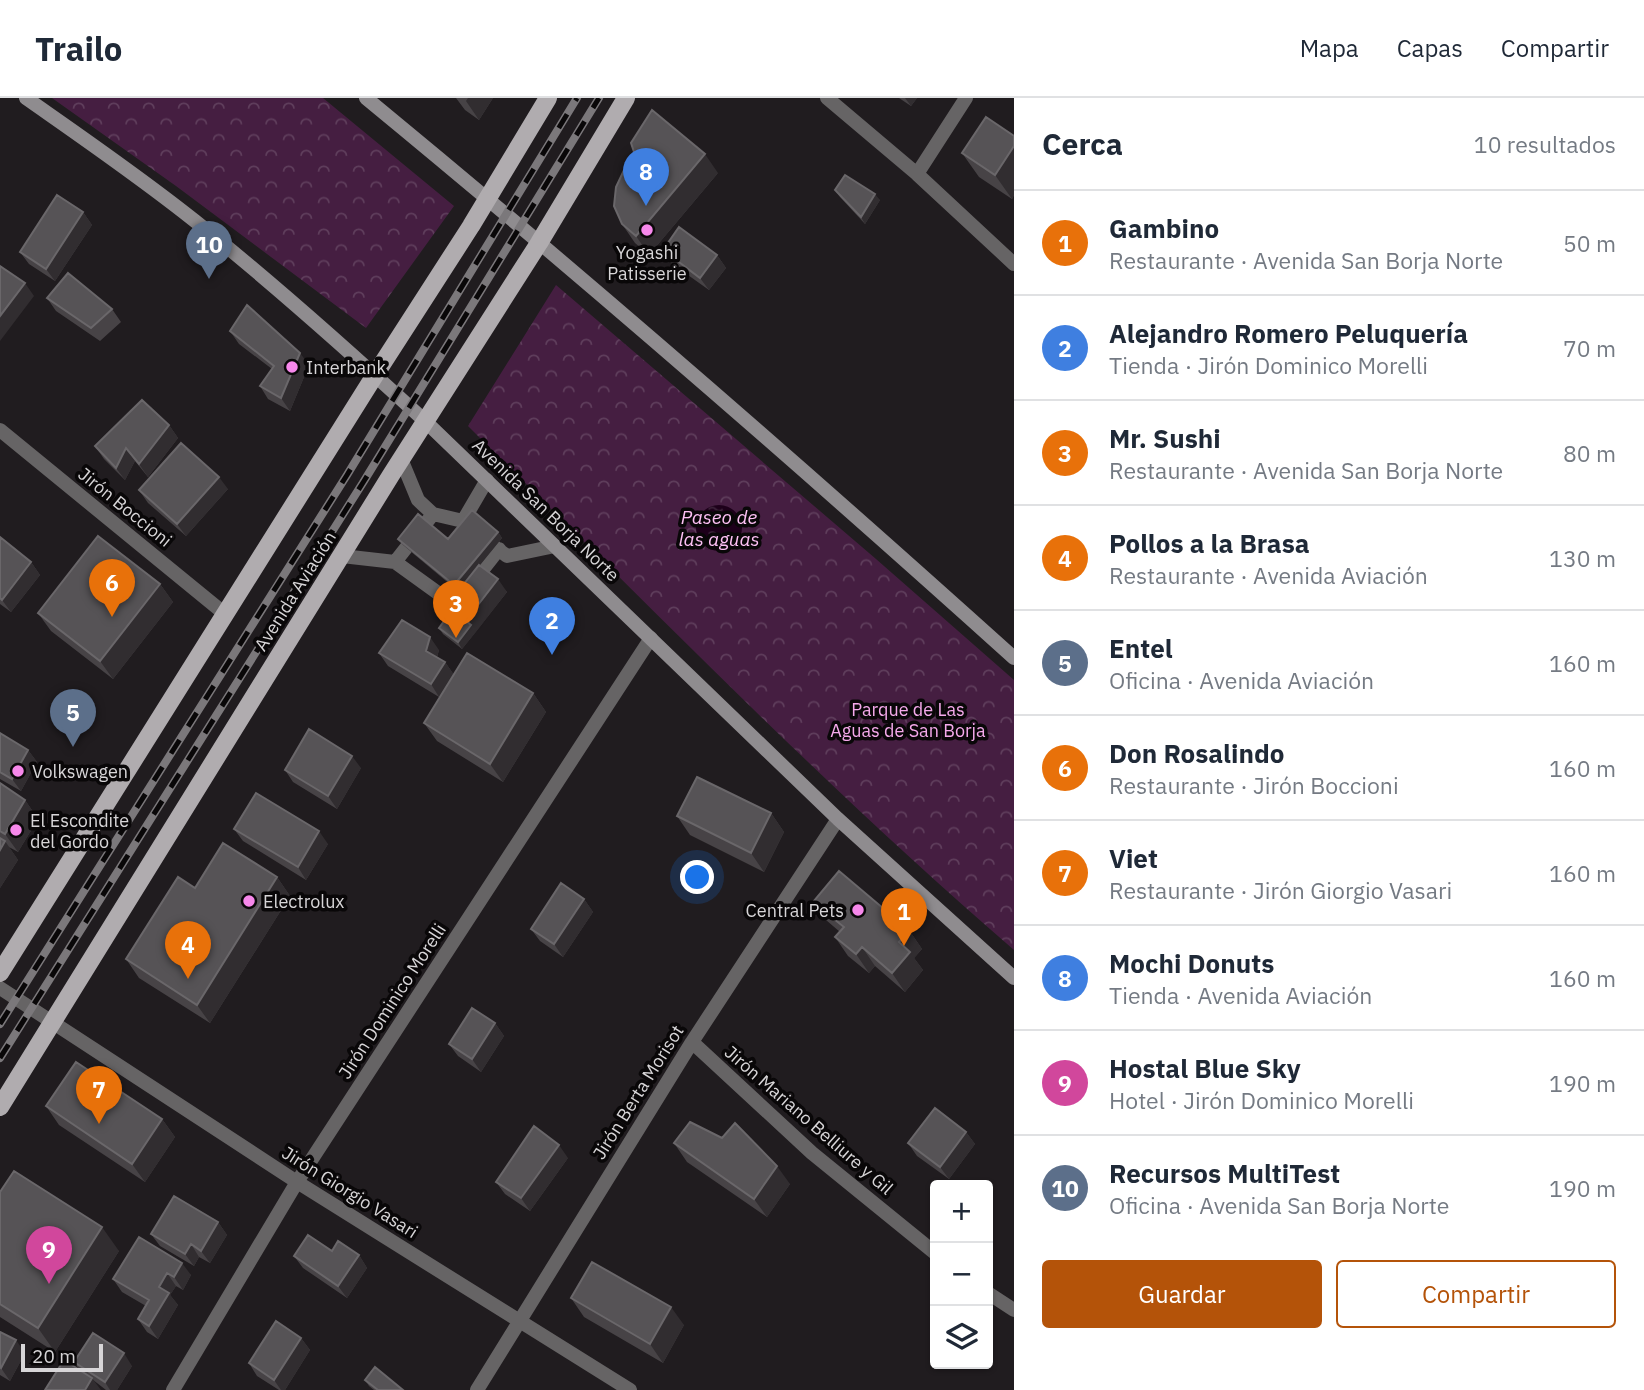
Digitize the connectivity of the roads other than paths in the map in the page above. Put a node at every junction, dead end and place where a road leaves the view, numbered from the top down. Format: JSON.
{"nodes":[{"id":1,"x":26,"y":98,"type":"edge"},
{"id":2,"x":366,"y":98,"type":"edge"},
{"id":3,"x":548,"y":98,"type":"edge"},
{"id":4,"x":626,"y":98,"type":"edge"},
{"id":5,"x":827,"y":98,"type":"edge"},
{"id":6,"x":967,"y":98,"type":"edge"},
{"id":7,"x":917,"y":174,"type":"junction"},
{"id":8,"x":487,"y":199,"type":"junction"},
{"id":9,"x":539,"y":243,"type":"junction"},
{"id":10,"x":1014,"y":264,"type":"edge"},
{"id":11,"x":375,"y":375,"type":"junction"},
{"id":12,"x":425,"y":421,"type":"junction"},
{"id":13,"x":0,"y":430,"type":"edge"},
{"id":14,"x":401,"y":459,"type":"junction"},
{"id":15,"x":487,"y":480,"type":"junction"},
{"id":16,"x":555,"y":546,"type":"junction"},
{"id":17,"x":406,"y":548,"type":"edge"},
{"id":18,"x":342,"y":556,"type":"junction"},
{"id":19,"x":395,"y":562,"type":"junction"},
{"id":20,"x":225,"y":614,"type":"junction"},
{"id":21,"x":650,"y":638,"type":"junction"},
{"id":22,"x":1014,"y":658,"type":"edge"},
{"id":23,"x":838,"y":819,"type":"junction"},
{"id":24,"x":0,"y":973,"type":"edge"},
{"id":25,"x":1014,"y":978,"type":"edge"},
{"id":26,"x":0,"y":988,"type":"edge"},
{"id":27,"x":52,"y":1023,"type":"junction"},
{"id":28,"x":692,"y":1042,"type":"junction"},
{"id":29,"x":0,"y":1107,"type":"edge"},
{"id":30,"x":297,"y":1182,"type":"junction"},
{"id":31,"x":930,"y":1249,"type":"edge"},
{"id":32,"x":993,"y":1296,"type":"edge"},
{"id":33,"x":1014,"y":1310,"type":"edge"},
{"id":34,"x":521,"y":1320,"type":"junction"},
{"id":35,"x":173,"y":1390,"type":"edge"},
{"id":36,"x":477,"y":1390,"type":"edge"},
{"id":37,"x":630,"y":1390,"type":"edge"}],
"edges":[{"from":1,"to":11,"type":"main road","name":"Avenida San Borja Norte"},
{"from":2,"to":8,"type":"main road"},
{"from":3,"to":8,"type":"main road"},
{"from":4,"to":9,"type":"main road","name":"Avenida Aviación"},
{"from":5,"to":7,"type":"street"},
{"from":6,"to":7,"type":"street"},
{"from":7,"to":10,"type":"street"},
{"from":8,"to":9,"type":"main road"},
{"from":8,"to":11,"type":"main road"},
{"from":9,"to":12,"type":"main road","name":"Avenida Aviación"},
{"from":9,"to":22,"type":"main road"},
{"from":11,"to":12,"type":"main road","name":"Avenida San Borja Norte"},
{"from":11,"to":20,"type":"main road"},
{"from":12,"to":14,"type":"main road","name":"Avenida Aviación"},
{"from":12,"to":15,"type":"main road","name":"Avenida San Borja Norte"},
{"from":13,"to":20,"type":"street","name":"Jirón Boccioni"},
{"from":14,"to":15,"type":"street"},
{"from":14,"to":18,"type":"main road","name":"Avenida Aviación"},
{"from":15,"to":16,"type":"main road","name":"Avenida San Borja Norte"},
{"from":16,"to":19,"type":"street"},
{"from":16,"to":21,"type":"main road","name":"Avenida San Borja Norte"},
{"from":17,"to":19,"type":"street"},
{"from":18,"to":19,"type":"street"},
{"from":18,"to":27,"type":"main road","name":"Avenida Aviación"},
{"from":20,"to":24,"type":"main road"},
{"from":21,"to":23,"type":"main road","name":"Avenida San Borja Norte"},
{"from":21,"to":30,"type":"street","name":"Jirón Dominico Morelli"},
{"from":23,"to":25,"type":"main road","name":"Avenida San Borja Norte"},
{"from":23,"to":28,"type":"street","name":"Jirón Berta Morisot"},
{"from":26,"to":27,"type":"street","name":"Jirón Giorgio Vasari"},
{"from":27,"to":29,"type":"main road","name":"Avenida Aviación"},
{"from":27,"to":30,"type":"street","name":"Jirón Giorgio Vasari"},
{"from":28,"to":31,"type":"street","name":"Jirón Mariano Belliure y Gil"},
{"from":28,"to":34,"type":"street","name":"Jirón Berta Morisot"},
{"from":30,"to":34,"type":"street","name":"Jirón Giorgio Vasari"},
{"from":30,"to":35,"type":"street","name":"Jirón Dominico Morelli"},
{"from":32,"to":33,"type":"street"},
{"from":34,"to":36,"type":"street","name":"Jirón Berta Morisot"},
{"from":34,"to":37,"type":"street","name":"Jirón Giorgio Vasari"}]}
